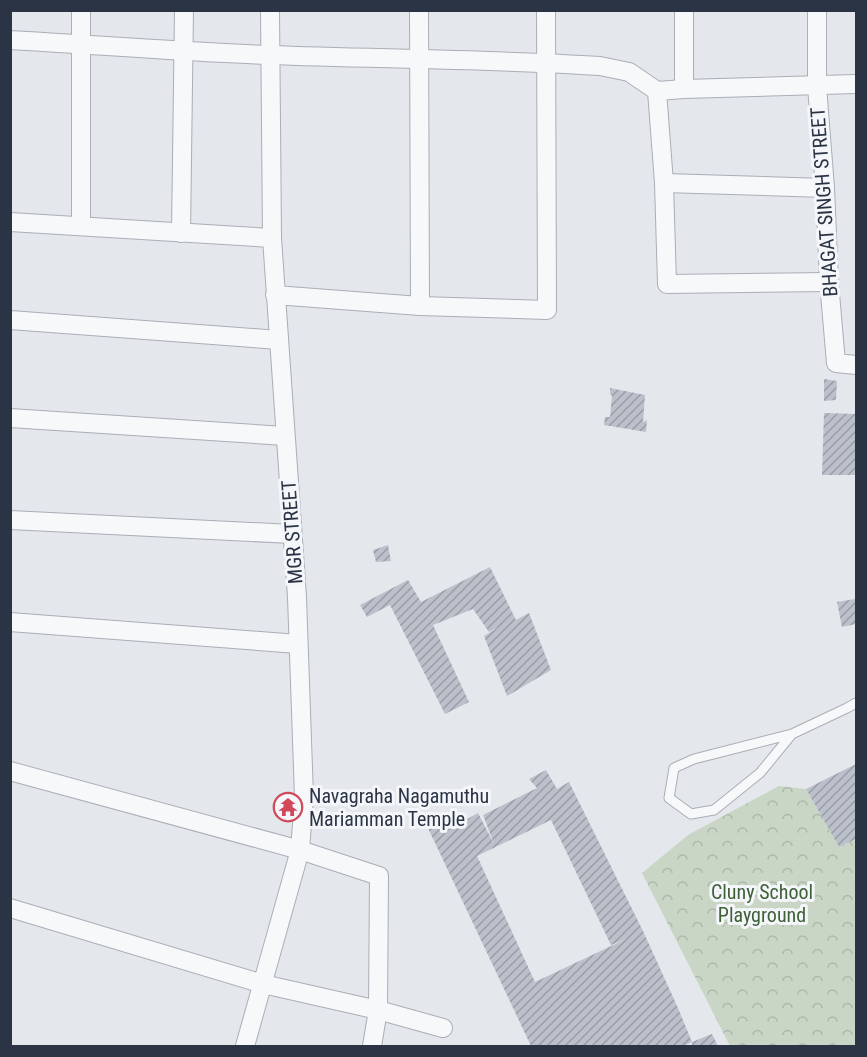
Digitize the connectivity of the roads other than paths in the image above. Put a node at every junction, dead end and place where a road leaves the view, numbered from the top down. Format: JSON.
{"nodes":[{"id":1,"x":81,"y":10,"type":"edge"},
{"id":2,"x":184,"y":10,"type":"edge"},
{"id":3,"x":270,"y":10,"type":"edge"},
{"id":4,"x":419,"y":10,"type":"edge"},
{"id":5,"x":546,"y":10,"type":"edge"},
{"id":6,"x":684,"y":10,"type":"edge"},
{"id":7,"x":817,"y":10,"type":"edge"},
{"id":8,"x":10,"y":40,"type":"edge"},
{"id":9,"x":81,"y":44,"type":"junction"},
{"id":10,"x":183,"y":51,"type":"junction"},
{"id":11,"x":271,"y":55,"type":"junction"},
{"id":12,"x":420,"y":58,"type":"junction"},
{"id":13,"x":546,"y":63,"type":"junction"},
{"id":14,"x":856,"y":84,"type":"edge"},
{"id":15,"x":817,"y":86,"type":"junction"},
{"id":16,"x":684,"y":88,"type":"junction"},
{"id":17,"x":657,"y":91,"type":"junction"},
{"id":18,"x":664,"y":183,"type":"junction"},
{"id":19,"x":825,"y":188,"type":"junction"},
{"id":20,"x":10,"y":222,"type":"edge"},
{"id":21,"x":81,"y":226,"type":"junction"},
{"id":22,"x":181,"y":232,"type":"junction"},
{"id":23,"x":272,"y":238,"type":"junction"},
{"id":24,"x":829,"y":282,"type":"junction"},
{"id":25,"x":275,"y":296,"type":"junction"},
{"id":26,"x":420,"y":306,"type":"junction"},
{"id":27,"x":10,"y":320,"type":"edge"},
{"id":28,"x":279,"y":340,"type":"junction"},
{"id":29,"x":856,"y":365,"type":"edge"},
{"id":30,"x":10,"y":418,"type":"edge"},
{"id":31,"x":285,"y":436,"type":"junction"},
{"id":32,"x":10,"y":520,"type":"edge"},
{"id":33,"x":292,"y":534,"type":"junction"},
{"id":34,"x":10,"y":622,"type":"edge"},
{"id":35,"x":298,"y":644,"type":"junction"},
{"id":36,"x":856,"y":703,"type":"edge"},
{"id":37,"x":792,"y":734,"type":"junction"},
{"id":38,"x":10,"y":771,"type":"edge"},
{"id":39,"x":300,"y":850,"type":"junction"},
{"id":40,"x":10,"y":908,"type":"edge"},
{"id":41,"x":262,"y":984,"type":"junction"},
{"id":42,"x":378,"y":1010,"type":"junction"},
{"id":43,"x":444,"y":1028,"type":"dead end"},
{"id":44,"x":245,"y":1047,"type":"edge"},
{"id":45,"x":372,"y":1047,"type":"edge"}],
"edges":[{"from":1,"to":9,"type":"street"},
{"from":2,"to":10,"type":"street"},
{"from":3,"to":11,"type":"street","name":"MGR STREET"},
{"from":4,"to":12,"type":"street"},
{"from":5,"to":13,"type":"street"},
{"from":6,"to":16,"type":"street"},
{"from":7,"to":15,"type":"street"},
{"from":8,"to":9,"type":"street"},
{"from":9,"to":10,"type":"street"},
{"from":9,"to":21,"type":"street"},
{"from":10,"to":11,"type":"street"},
{"from":10,"to":22,"type":"street"},
{"from":11,"to":12,"type":"street"},
{"from":11,"to":23,"type":"street","name":"MGR STREET"},
{"from":12,"to":13,"type":"street"},
{"from":12,"to":26,"type":"street"},
{"from":13,"to":17,"type":"street"},
{"from":13,"to":26,"type":"street"},
{"from":14,"to":15,"type":"street"},
{"from":15,"to":16,"type":"street","name":"BHAGAT SINGH STREET"},
{"from":15,"to":19,"type":"street","name":"BHAGAT SINGH STREET"},
{"from":16,"to":17,"type":"street","name":"BHAGAT SINGH STREET"},
{"from":17,"to":18,"type":"street"},
{"from":18,"to":19,"type":"street"},
{"from":18,"to":24,"type":"street"},
{"from":19,"to":24,"type":"street","name":"BHAGAT SINGH STREET"},
{"from":20,"to":21,"type":"street"},
{"from":21,"to":22,"type":"street"},
{"from":22,"to":23,"type":"street"},
{"from":23,"to":25,"type":"street","name":"MGR STREET"},
{"from":24,"to":29,"type":"street","name":"BHAGAT SINGH STREET"},
{"from":25,"to":26,"type":"street"},
{"from":25,"to":28,"type":"street","name":"MGR STREET"},
{"from":27,"to":28,"type":"street"},
{"from":28,"to":31,"type":"street","name":"MGR STREET"},
{"from":30,"to":31,"type":"street"},
{"from":31,"to":33,"type":"street","name":"MGR STREET"},
{"from":32,"to":33,"type":"street"},
{"from":33,"to":35,"type":"street","name":"MGR STREET"},
{"from":34,"to":35,"type":"street"},
{"from":35,"to":39,"type":"street","name":"MGR STREET"},
{"from":36,"to":37,"type":"lane"},
{"from":37,"to":37,"type":"lane"},
{"from":38,"to":39,"type":"street"},
{"from":39,"to":41,"type":"street","name":"MGR STREET"},
{"from":39,"to":42,"type":"street"},
{"from":40,"to":41,"type":"street"},
{"from":41,"to":42,"type":"street"},
{"from":41,"to":44,"type":"street","name":"MGR STREET"},
{"from":42,"to":43,"type":"street"},
{"from":42,"to":45,"type":"street"}]}
